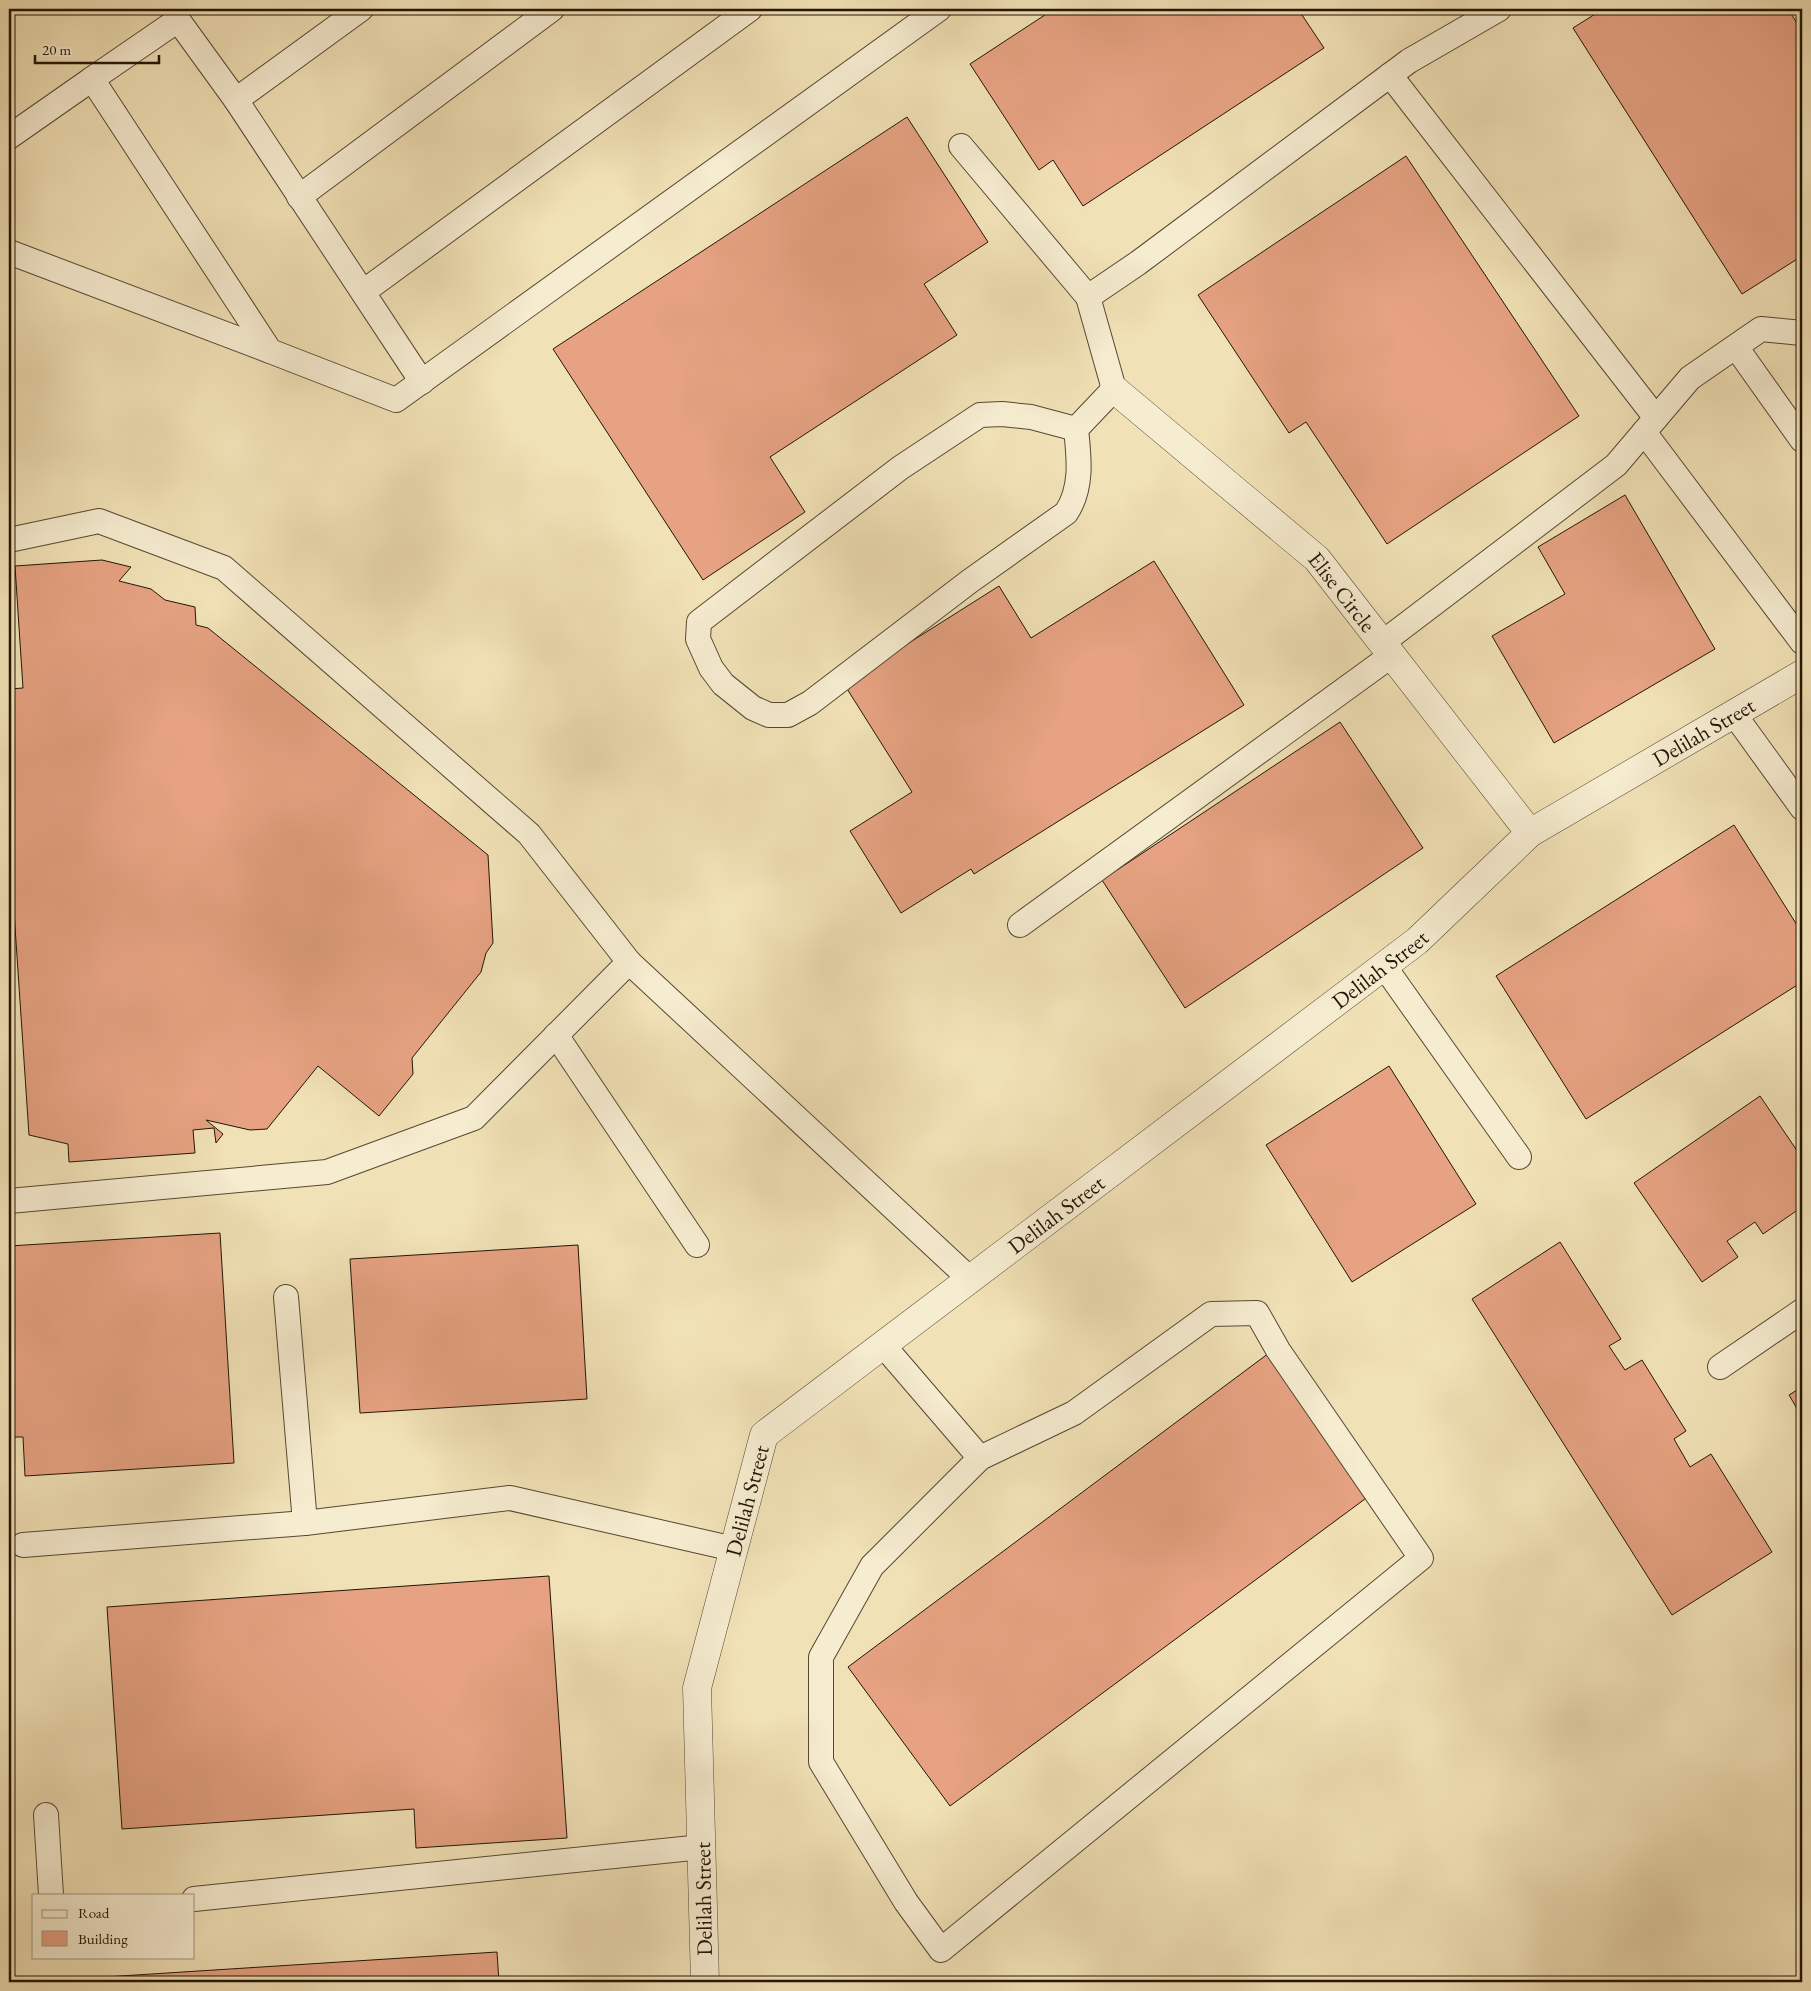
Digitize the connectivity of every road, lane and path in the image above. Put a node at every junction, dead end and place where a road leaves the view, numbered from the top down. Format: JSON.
{"nodes":[{"id":1,"x":361,"y":9,"type":"edge"},
{"id":2,"x":552,"y":9,"type":"edge"},
{"id":3,"x":750,"y":9,"type":"edge"},
{"id":4,"x":939,"y":9,"type":"edge"},
{"id":5,"x":1498,"y":9,"type":"edge"},
{"id":6,"x":1390,"y":75,"type":"junction"},
{"id":7,"x":92,"y":79,"type":"junction"},
{"id":8,"x":236,"y":100,"type":"junction"},
{"id":9,"x":9,"y":136,"type":"edge"},
{"id":10,"x":961,"y":146,"type":"dead end"},
{"id":11,"x":299,"y":197,"type":"junction"},
{"id":12,"x":9,"y":252,"type":"edge"},
{"id":13,"x":363,"y":292,"type":"junction"},
{"id":14,"x":1088,"y":297,"type":"junction"},
{"id":15,"x":1802,"y":333,"type":"edge"},
{"id":16,"x":1736,"y":347,"type":"junction"},
{"id":17,"x":270,"y":351,"type":"junction"},
{"id":18,"x":422,"y":382,"type":"junction"},
{"id":19,"x":1114,"y":389,"type":"junction"},
{"id":20,"x":1650,"y":425,"type":"junction"},
{"id":21,"x":1076,"y":429,"type":"junction"},
{"id":22,"x":1802,"y":440,"type":"edge"},
{"id":23,"x":9,"y":540,"type":"edge"},
{"id":24,"x":1802,"y":642,"type":"edge"},
{"id":25,"x":1387,"y":649,"type":"junction"},
{"id":26,"x":1802,"y":674,"type":"edge"},
{"id":27,"x":1734,"y":714,"type":"junction"},
{"id":28,"x":1802,"y":808,"type":"edge"},
{"id":29,"x":1530,"y":833,"type":"junction"},
{"id":30,"x":1020,"y":925,"type":"dead end"},
{"id":31,"x":629,"y":962,"type":"junction"},
{"id":32,"x":1384,"y":966,"type":"junction"},
{"id":33,"x":556,"y":1035,"type":"junction"},
{"id":34,"x":1519,"y":1156,"type":"dead end"},
{"id":35,"x":9,"y":1199,"type":"edge"},
{"id":36,"x":696,"y":1245,"type":"dead end"},
{"id":37,"x":970,"y":1279,"type":"junction"},
{"id":38,"x":286,"y":1297,"type":"dead end"},
{"id":39,"x":1802,"y":1310,"type":"edge"},
{"id":40,"x":883,"y":1345,"type":"junction"},
{"id":41,"x":1720,"y":1367,"type":"dead end"},
{"id":42,"x":980,"y":1458,"type":"junction"},
{"id":43,"x":305,"y":1523,"type":"junction"},
{"id":44,"x":22,"y":1545,"type":"dead end"},
{"id":45,"x":734,"y":1549,"type":"junction"},
{"id":46,"x":46,"y":1815,"type":"dead end"},
{"id":47,"x":702,"y":1847,"type":"junction"},
{"id":48,"x":51,"y":1894,"type":"edge"},
{"id":49,"x":195,"y":1899,"type":"edge"},
{"id":50,"x":705,"y":1982,"type":"edge"}],
"edges":[{"from":1,"to":8,"type":"lane"},
{"from":2,"to":11,"type":"lane"},
{"from":3,"to":13,"type":"lane"},
{"from":4,"to":18,"type":"lane"},
{"from":5,"to":6,"type":"lane"},
{"from":6,"to":14,"type":"lane"},
{"from":6,"to":20,"type":"lane"},
{"from":7,"to":8,"type":"lane"},
{"from":7,"to":9,"type":"lane"},
{"from":7,"to":17,"type":"lane"},
{"from":8,"to":11,"type":"lane"},
{"from":10,"to":14,"type":"lane"},
{"from":11,"to":13,"type":"lane"},
{"from":12,"to":17,"type":"lane"},
{"from":13,"to":18,"type":"lane"},
{"from":14,"to":19,"type":"lane"},
{"from":15,"to":16,"type":"lane"},
{"from":16,"to":20,"type":"lane"},
{"from":16,"to":22,"type":"lane"},
{"from":17,"to":18,"type":"lane"},
{"from":19,"to":21,"type":"lane"},
{"from":19,"to":25,"type":"street","name":"Elise Circle"},
{"from":20,"to":24,"type":"lane"},
{"from":20,"to":25,"type":"lane"},
{"from":21,"to":21,"type":"lane"},
{"from":23,"to":31,"type":"lane"},
{"from":25,"to":29,"type":"street","name":"Elise Circle"},
{"from":25,"to":30,"type":"lane"},
{"from":26,"to":27,"type":"street","name":"Delilah Street"},
{"from":27,"to":28,"type":"lane"},
{"from":27,"to":29,"type":"street","name":"Delilah Street"},
{"from":29,"to":32,"type":"street","name":"Delilah Street"},
{"from":31,"to":33,"type":"lane"},
{"from":31,"to":37,"type":"lane"},
{"from":32,"to":34,"type":"lane"},
{"from":32,"to":37,"type":"street","name":"Delilah Street"},
{"from":33,"to":35,"type":"lane"},
{"from":33,"to":36,"type":"lane"},
{"from":37,"to":40,"type":"street","name":"Delilah Street"},
{"from":38,"to":43,"type":"lane"},
{"from":39,"to":41,"type":"lane"},
{"from":40,"to":42,"type":"lane"},
{"from":40,"to":45,"type":"street","name":"Delilah Street"},
{"from":42,"to":42,"type":"lane"},
{"from":43,"to":44,"type":"lane"},
{"from":43,"to":45,"type":"lane"},
{"from":45,"to":47,"type":"street","name":"Delilah Street"},
{"from":46,"to":48,"type":"lane"},
{"from":47,"to":49,"type":"lane"},
{"from":47,"to":50,"type":"street","name":"Delilah Street"}]}
